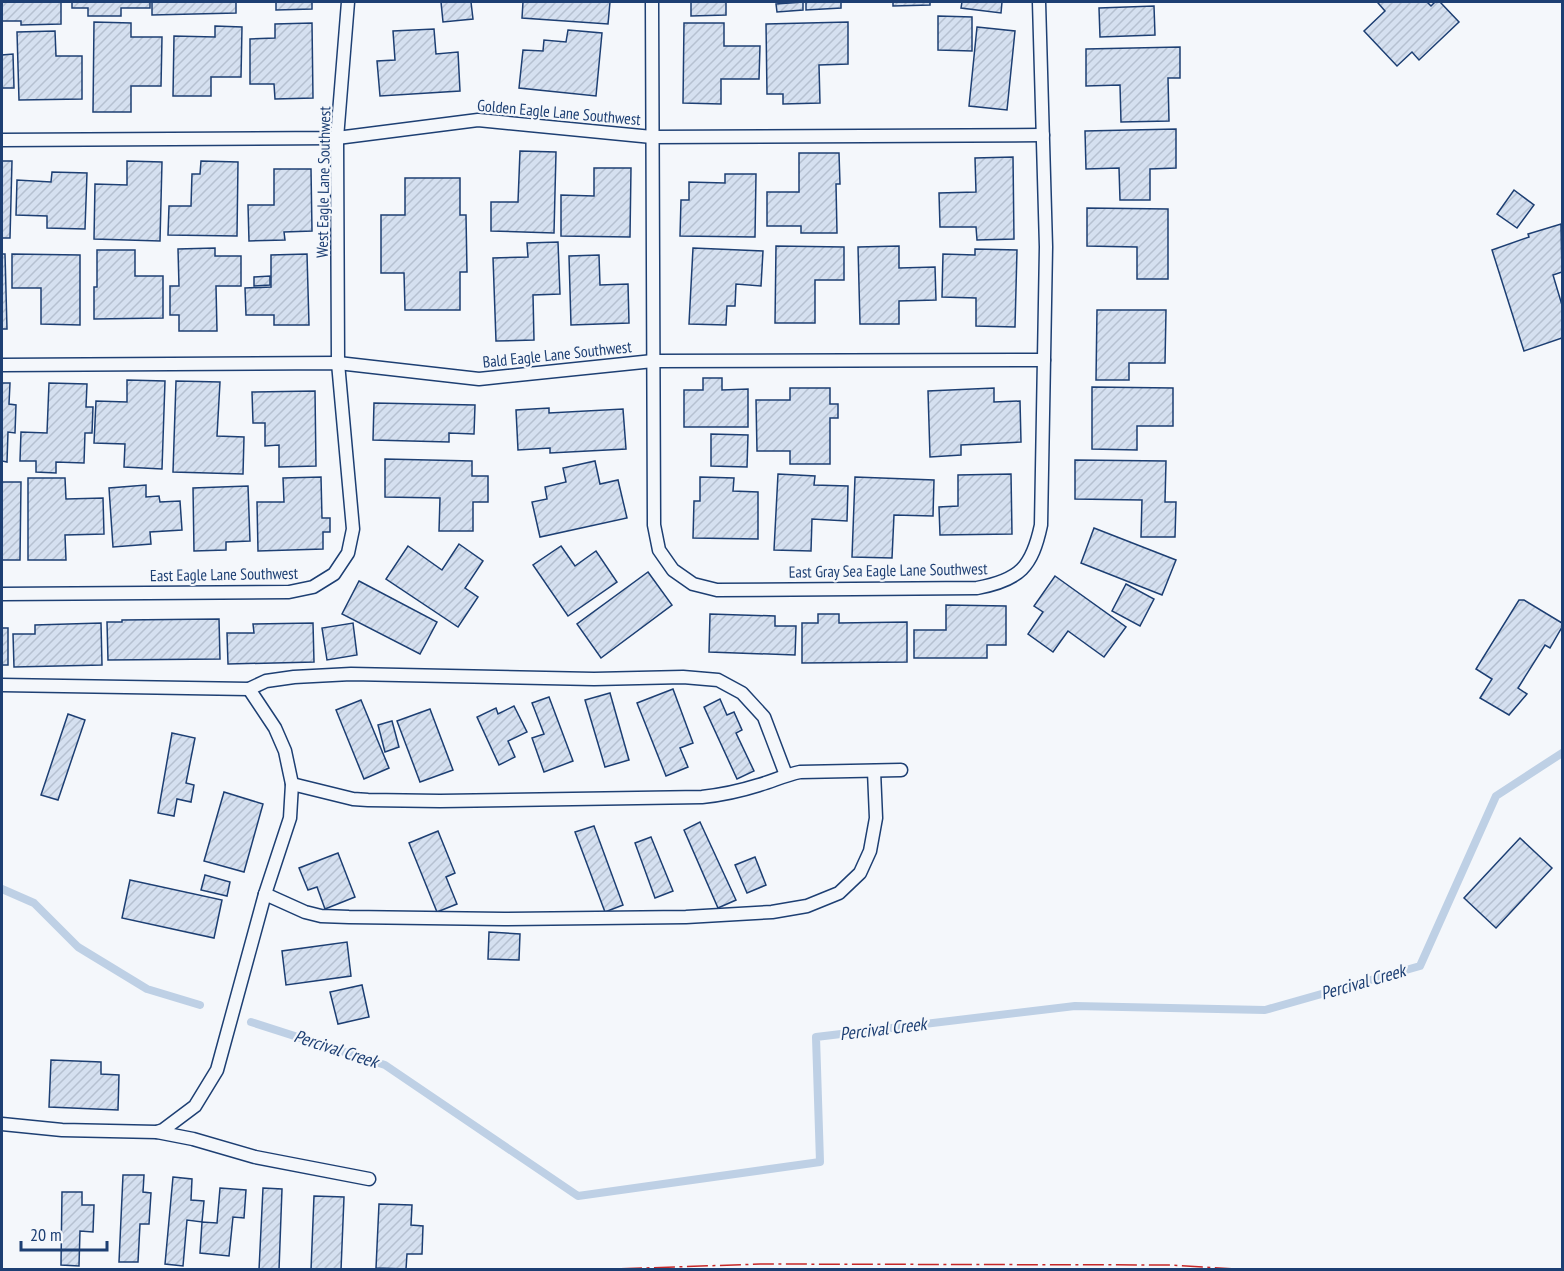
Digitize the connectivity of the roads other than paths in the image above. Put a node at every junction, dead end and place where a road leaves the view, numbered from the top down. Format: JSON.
{"nodes":[{"id":1,"x":348,"y":2,"type":"edge"},
{"id":2,"x":652,"y":2,"type":"edge"},
{"id":3,"x":1039,"y":2,"type":"edge"},
{"id":4,"x":1043,"y":135,"type":"junction"},
{"id":5,"x":652,"y":136,"type":"junction"},
{"id":6,"x":337,"y":138,"type":"junction"},
{"id":7,"x":2,"y":140,"type":"edge"},
{"id":8,"x":1044,"y":360,"type":"junction"},
{"id":9,"x":653,"y":361,"type":"junction"},
{"id":10,"x":338,"y":363,"type":"junction"},
{"id":11,"x":2,"y":364,"type":"edge"},
{"id":12,"x":2,"y":594,"type":"edge"},
{"id":13,"x":2,"y":685,"type":"edge"},
{"id":14,"x":249,"y":689,"type":"junction"},
{"id":15,"x":901,"y":770,"type":"dead end"},
{"id":16,"x":874,"y":771,"type":"junction"},
{"id":17,"x":786,"y":775,"type":"junction"},
{"id":18,"x":292,"y":784,"type":"junction"},
{"id":19,"x":265,"y":894,"type":"junction"},
{"id":20,"x":2,"y":1124,"type":"edge"},
{"id":21,"x":157,"y":1132,"type":"junction"},
{"id":22,"x":369,"y":1179,"type":"dead end"}],
"edges":[{"from":1,"to":6,"type":"lane","name":"West Eagle Lane Southwest"},
{"from":2,"to":5,"type":"lane","name":"East Gray Sea Eagle Lane Southwest"},
{"from":3,"to":4,"type":"lane","name":"East Gray Sea Eagle Lane Southwest"},
{"from":4,"to":5,"type":"lane","name":"Golden Eagle Lane Southwest"},
{"from":4,"to":8,"type":"lane","name":"East Gray Sea Eagle Lane Southwest"},
{"from":5,"to":6,"type":"lane","name":"Golden Eagle Lane Southwest"},
{"from":5,"to":9,"type":"lane","name":"East Gray Sea Eagle Lane Southwest"},
{"from":6,"to":7,"type":"lane","name":"Golden Eagle Lane Southwest"},
{"from":6,"to":10,"type":"lane","name":"West Eagle Lane Southwest"},
{"from":8,"to":9,"type":"lane","name":"Bald Eagle Lane Southwest"},
{"from":8,"to":9,"type":"lane","name":"East Gray Sea Eagle Lane Southwest"},
{"from":9,"to":10,"type":"lane","name":"Bald Eagle Lane Southwest"},
{"from":10,"to":11,"type":"lane","name":"Bald Eagle Lane Southwest"},
{"from":10,"to":12,"type":"lane","name":"East Eagle Lane Southwest"},
{"from":13,"to":14,"type":"lane"},
{"from":14,"to":17,"type":"lane"},
{"from":14,"to":18,"type":"lane"},
{"from":15,"to":16,"type":"lane"},
{"from":16,"to":17,"type":"lane"},
{"from":16,"to":19,"type":"lane"},
{"from":17,"to":18,"type":"lane"},
{"from":18,"to":19,"type":"lane"},
{"from":19,"to":21,"type":"lane"},
{"from":20,"to":21,"type":"lane"},
{"from":21,"to":22,"type":"lane"}]}
